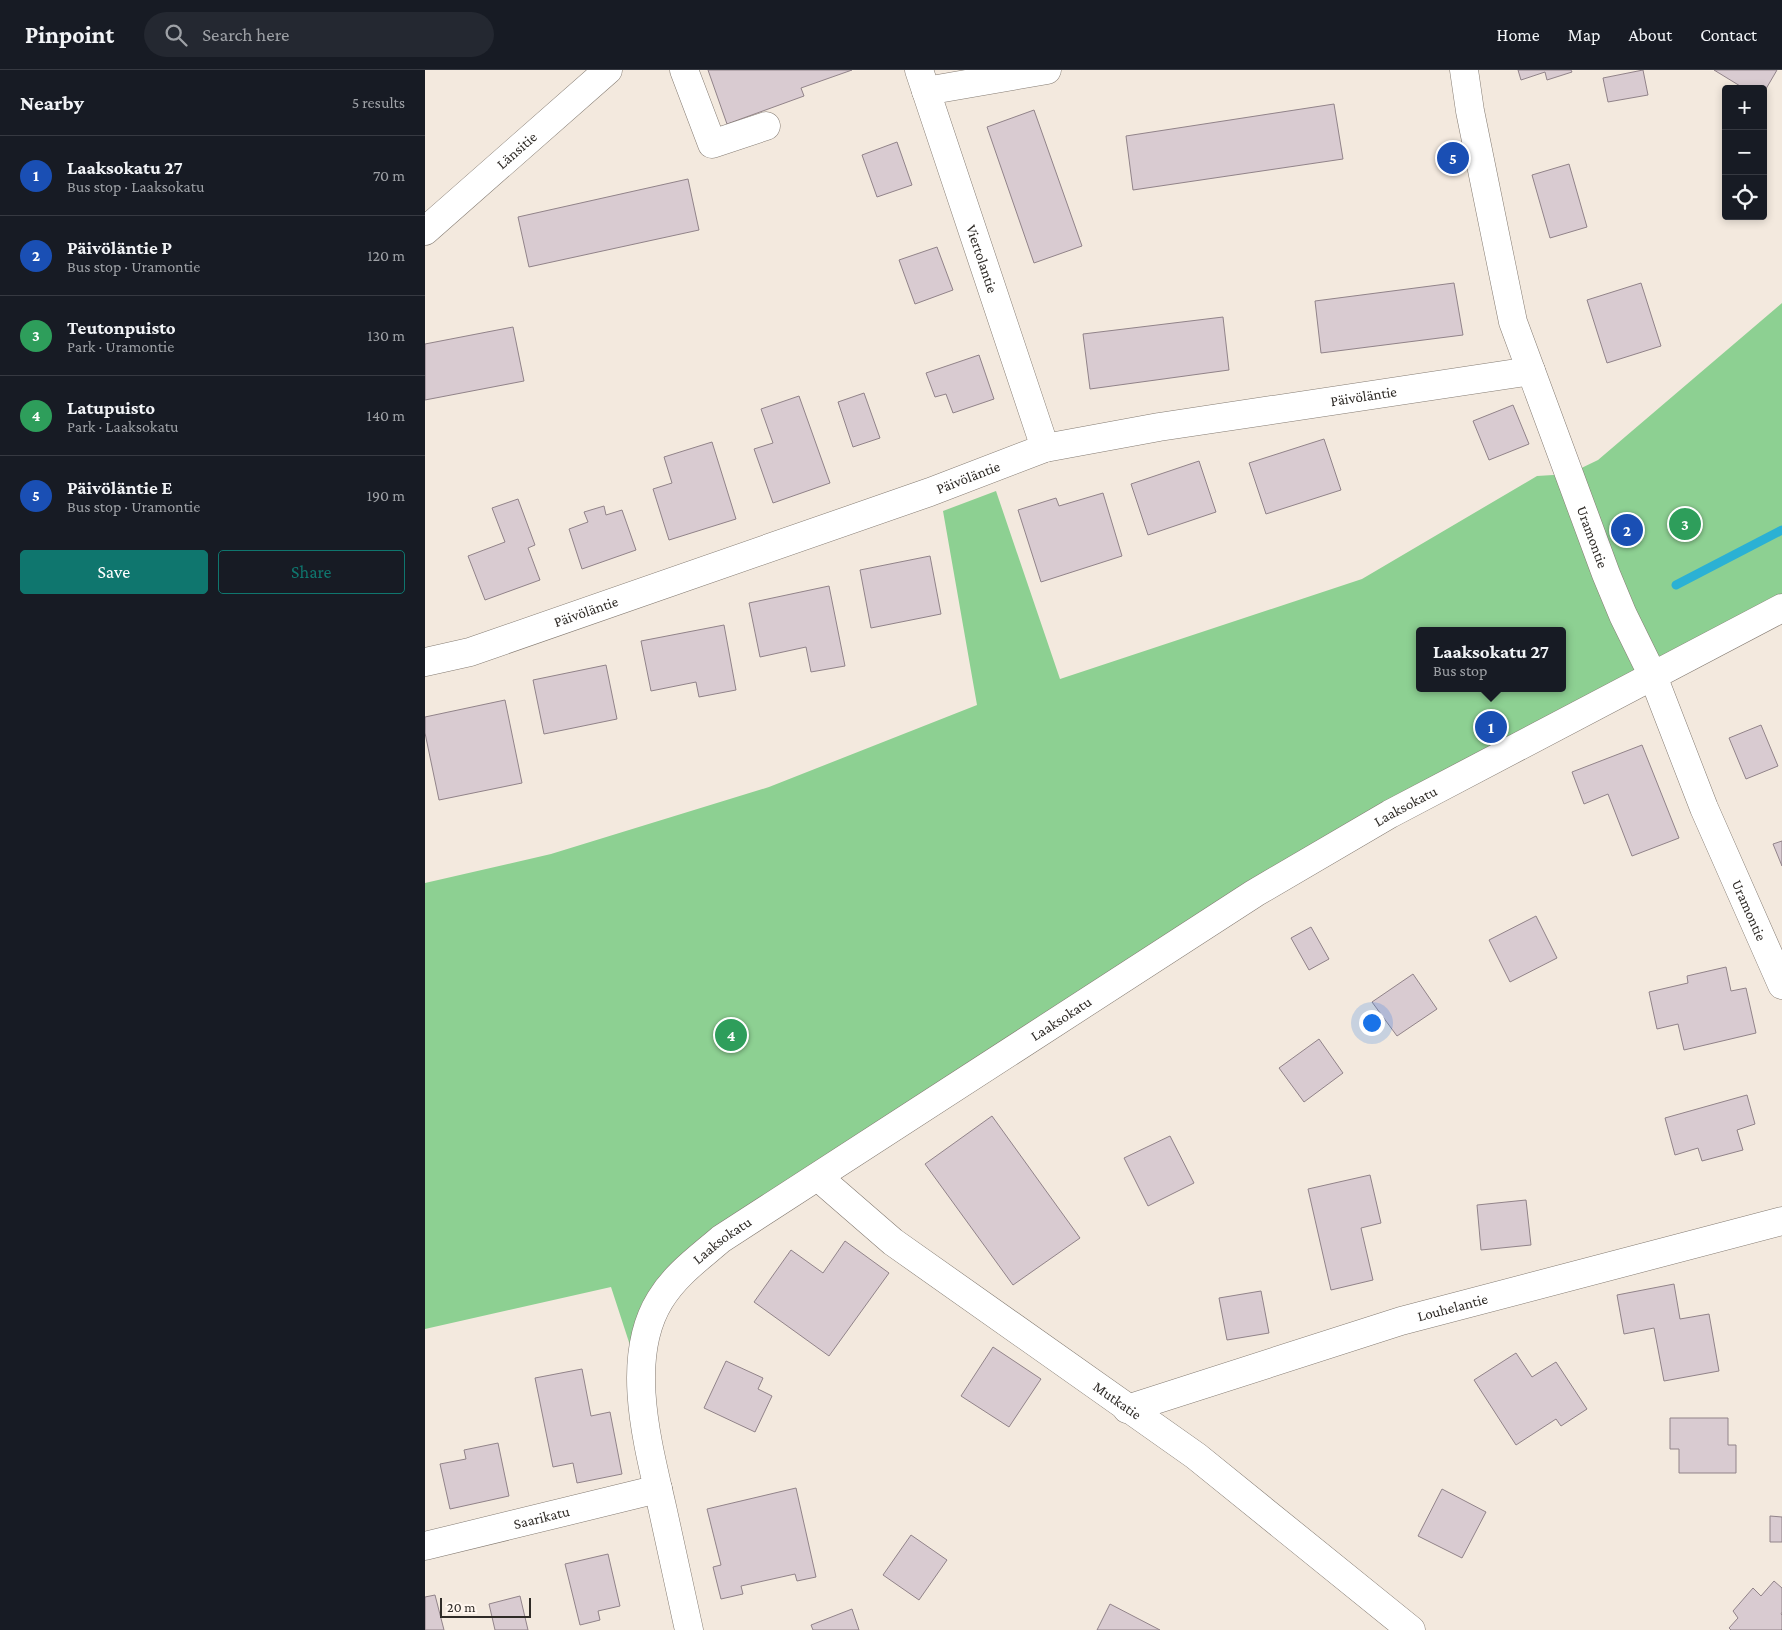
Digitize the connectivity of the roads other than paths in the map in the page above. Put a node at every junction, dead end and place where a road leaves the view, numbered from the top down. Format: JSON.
{"nodes":[{"id":1,"x":608,"y":70,"type":"edge"},
{"id":2,"x":685,"y":70,"type":"edge"},
{"id":3,"x":1047,"y":70,"type":"edge"},
{"id":4,"x":1464,"y":70,"type":"edge"},
{"id":5,"x":922,"y":81,"type":"edge"},
{"id":6,"x":766,"y":126,"type":"dead end"},
{"id":7,"x":425,"y":231,"type":"edge"},
{"id":8,"x":1531,"y":371,"type":"junction"},
{"id":9,"x":1045,"y":448,"type":"junction"},
{"id":10,"x":1782,"y":608,"type":"edge"},
{"id":11,"x":425,"y":662,"type":"edge"},
{"id":12,"x":1653,"y":676,"type":"junction"},
{"id":13,"x":1782,"y":985,"type":"edge"},
{"id":14,"x":818,"y":1176,"type":"junction"},
{"id":15,"x":1782,"y":1221,"type":"edge"},
{"id":16,"x":1127,"y":1409,"type":"junction"},
{"id":17,"x":658,"y":1489,"type":"junction"},
{"id":18,"x":425,"y":1546,"type":"edge"},
{"id":19,"x":689,"y":1630,"type":"edge"},
{"id":20,"x":1411,"y":1630,"type":"edge"}],
"edges":[{"from":1,"to":7,"type":"street","name":"Länsitie"},
{"from":2,"to":6,"type":"street"},
{"from":3,"to":5,"type":"street"},
{"from":4,"to":8,"type":"street","name":"Uramontie"},
{"from":5,"to":9,"type":"street","name":"Viertolantie"},
{"from":8,"to":9,"type":"street","name":"Päivöläntie"},
{"from":8,"to":12,"type":"street","name":"Uramontie"},
{"from":9,"to":11,"type":"street","name":"Päivöläntie"},
{"from":10,"to":12,"type":"street","name":"Laaksokatu"},
{"from":12,"to":13,"type":"street","name":"Uramontie"},
{"from":12,"to":14,"type":"street","name":"Laaksokatu"},
{"from":14,"to":16,"type":"street","name":"Mutkatie"},
{"from":14,"to":17,"type":"street","name":"Laaksokatu"},
{"from":15,"to":16,"type":"street","name":"Louhelantie"},
{"from":16,"to":20,"type":"street","name":"Mutkatie"},
{"from":17,"to":18,"type":"street","name":"Saarikatu"},
{"from":17,"to":19,"type":"street","name":"Laaksokatu"}]}
